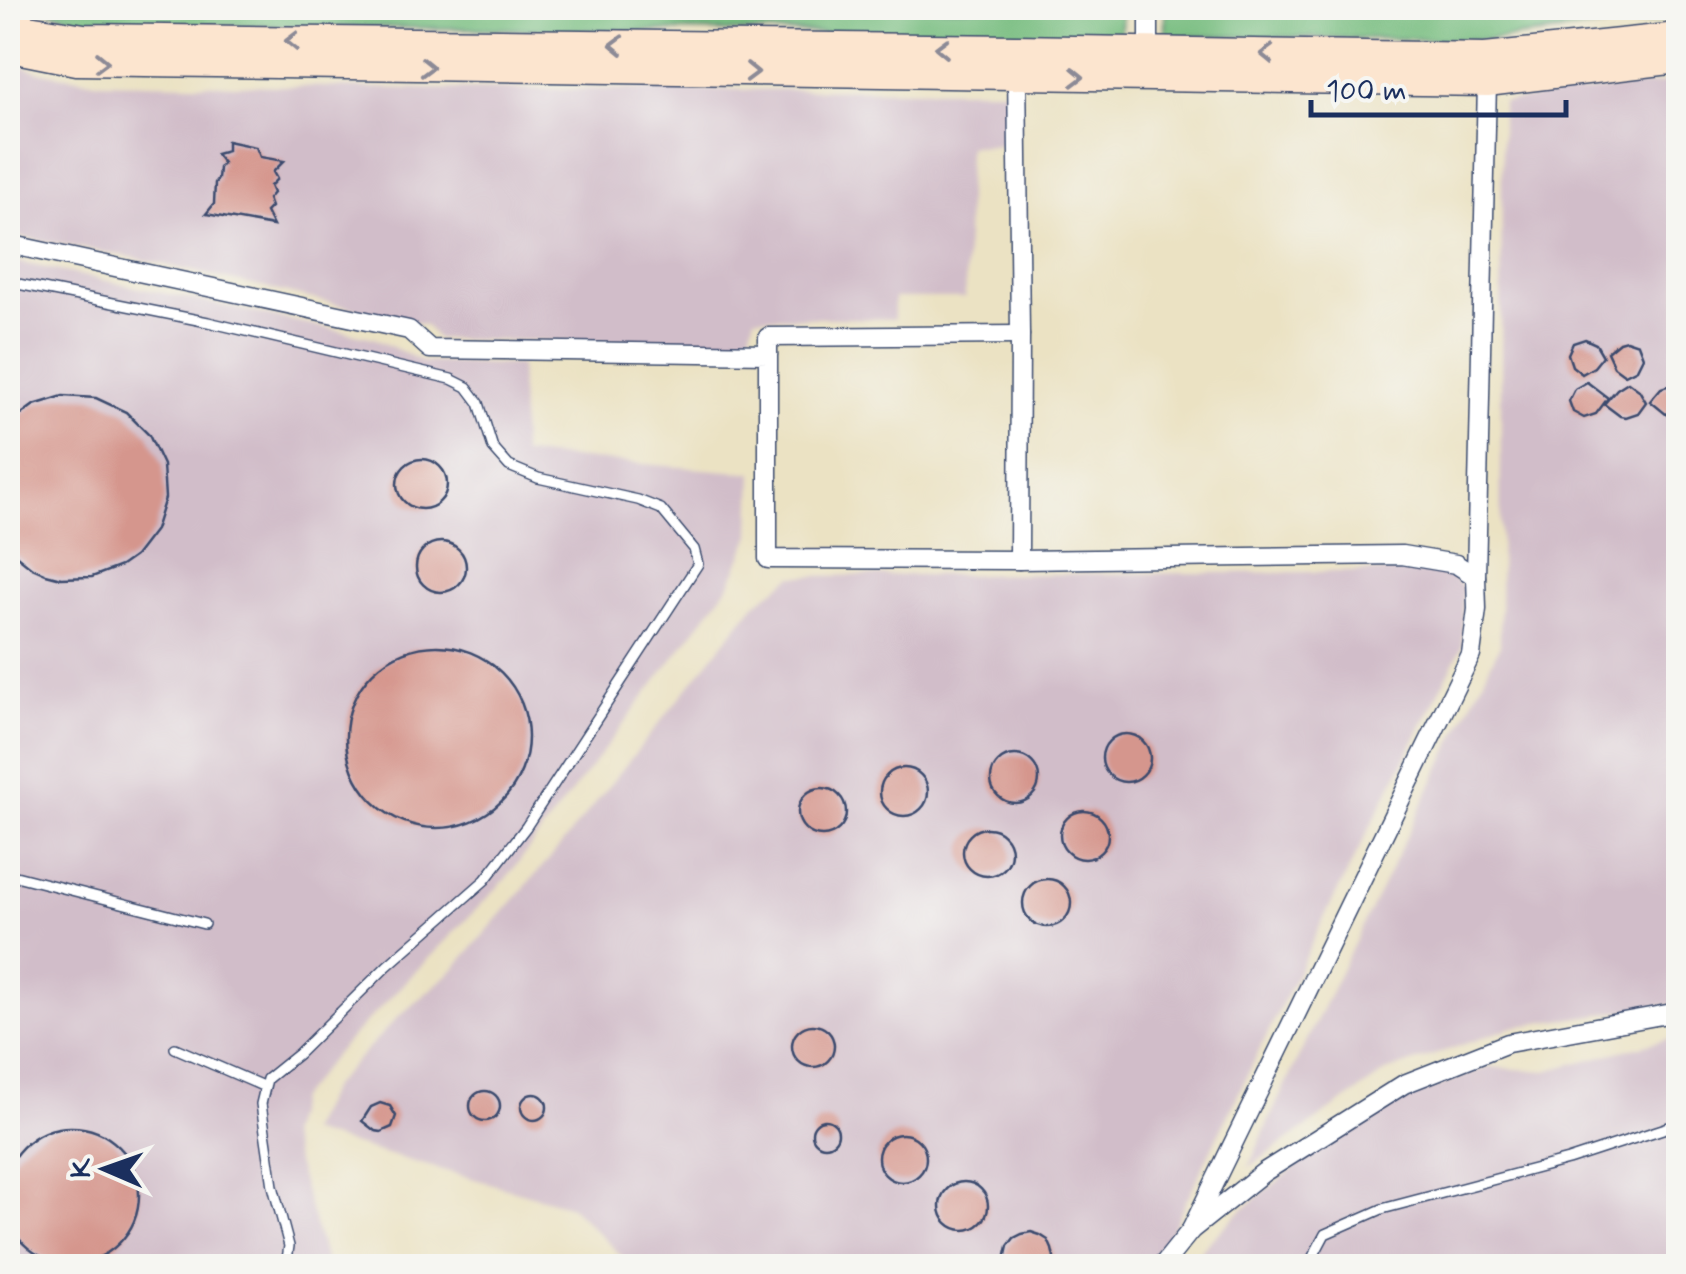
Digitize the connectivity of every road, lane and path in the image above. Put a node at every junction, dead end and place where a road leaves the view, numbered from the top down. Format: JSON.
{"nodes":[{"id":1,"x":1149,"y":8,"type":"edge"},
{"id":2,"x":8,"y":20,"type":"edge"},
{"id":3,"x":1678,"y":37,"type":"edge"},
{"id":4,"x":8,"y":43,"type":"edge"},
{"id":5,"x":1149,"y":52,"type":"junction"},
{"id":6,"x":1678,"y":59,"type":"edge"},
{"id":7,"x":1017,"y":63,"type":"junction"},
{"id":8,"x":1487,"y":82,"type":"junction"},
{"id":9,"x":8,"y":244,"type":"edge"},
{"id":10,"x":8,"y":282,"type":"edge"},
{"id":11,"x":1020,"y":335,"type":"junction"},
{"id":12,"x":768,"y":354,"type":"junction"},
{"id":13,"x":1019,"y":560,"type":"junction"},
{"id":14,"x":1476,"y":578,"type":"junction"},
{"id":15,"x":8,"y":874,"type":"edge"},
{"id":16,"x":204,"y":924,"type":"dead end"},
{"id":17,"x":1678,"y":1012,"type":"edge"},
{"id":18,"x":175,"y":1048,"type":"dead end"},
{"id":19,"x":265,"y":1087,"type":"junction"},
{"id":20,"x":1678,"y":1124,"type":"edge"},
{"id":21,"x":1192,"y":1230,"type":"junction"},
{"id":22,"x":286,"y":1266,"type":"edge"},
{"id":23,"x":1162,"y":1266,"type":"edge"},
{"id":24,"x":1308,"y":1266,"type":"edge"}],
"edges":[{"from":1,"to":5,"type":"street"},
{"from":7,"to":2,"type":"main road","one_way":true},
{"from":3,"to":5,"type":"main road","one_way":true},
{"from":4,"to":7,"type":"main road","one_way":true},
{"from":5,"to":7,"type":"main road"},
{"from":6,"to":8,"type":"main road"},
{"from":7,"to":8,"type":"main road","one_way":true},
{"from":7,"to":11,"type":"street"},
{"from":8,"to":14,"type":"street"},
{"from":9,"to":12,"type":"street"},
{"from":10,"to":19,"type":"lane"},
{"from":11,"to":12,"type":"street"},
{"from":11,"to":13,"type":"street"},
{"from":12,"to":13,"type":"street"},
{"from":13,"to":14,"type":"street"},
{"from":14,"to":21,"type":"street"},
{"from":15,"to":16,"type":"lane"},
{"from":17,"to":21,"type":"street"},
{"from":18,"to":19,"type":"lane"},
{"from":19,"to":22,"type":"lane"},
{"from":20,"to":24,"type":"lane"},
{"from":21,"to":23,"type":"street"}]}
